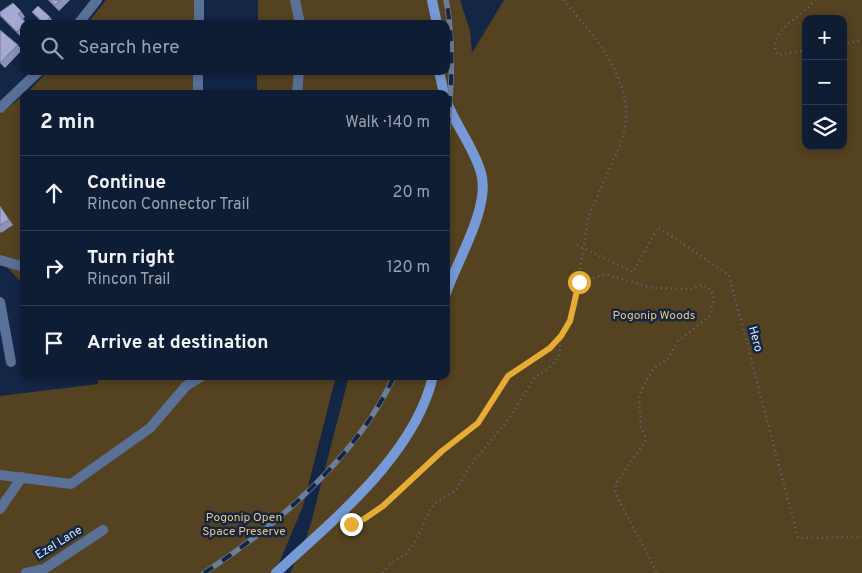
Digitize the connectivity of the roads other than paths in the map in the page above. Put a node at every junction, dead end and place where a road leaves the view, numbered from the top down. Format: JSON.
{"nodes":[{"id":1,"x":97,"y":0,"type":"edge"},
{"id":2,"x":199,"y":0,"type":"edge"},
{"id":3,"x":295,"y":0,"type":"edge"},
{"id":4,"x":432,"y":0,"type":"edge"},
{"id":5,"x":81,"y":20,"type":"edge"},
{"id":6,"x":198,"y":20,"type":"edge"},
{"id":7,"x":299,"y":20,"type":"edge"},
{"id":8,"x":436,"y":20,"type":"edge"},
{"id":9,"x":35,"y":75,"type":"edge"},
{"id":10,"x":198,"y":75,"type":"edge"},
{"id":11,"x":299,"y":75,"type":"edge"},
{"id":12,"x":440,"y":75,"type":"edge"},
{"id":13,"x":198,"y":90,"type":"edge"},
{"id":14,"x":297,"y":90,"type":"edge"},
{"id":15,"x":443,"y":90,"type":"edge"},
{"id":16,"x":0,"y":108,"type":"edge"},
{"id":17,"x":450,"y":108,"type":"edge"},
{"id":18,"x":0,"y":260,"type":"edge"},
{"id":19,"x":20,"y":266,"type":"edge"},
{"id":20,"x":450,"y":283,"type":"edge"},
{"id":21,"x":0,"y":302,"type":"edge"},
{"id":22,"x":12,"y":362,"type":"dead end"},
{"id":23,"x":196,"y":380,"type":"edge"},
{"id":24,"x":432,"y":380,"type":"edge"},
{"id":25,"x":0,"y":474,"type":"edge"},
{"id":26,"x":22,"y":478,"type":"junction"},
{"id":27,"x":0,"y":509,"type":"edge"},
{"id":28,"x":103,"y":530,"type":"dead end"},
{"id":29,"x":26,"y":573,"type":"edge"},
{"id":30,"x":276,"y":573,"type":"edge"}],
"edges":[{"from":1,"to":5,"type":"street"},
{"from":2,"to":6,"type":"street"},
{"from":3,"to":7,"type":"street"},
{"from":4,"to":8,"type":"main road"},
{"from":9,"to":16,"type":"street"},
{"from":10,"to":13,"type":"street"},
{"from":11,"to":14,"type":"street"},
{"from":12,"to":15,"type":"main road"},
{"from":17,"to":20,"type":"main road"},
{"from":18,"to":19,"type":"street"},
{"from":21,"to":22,"type":"street"},
{"from":23,"to":26,"type":"street"},
{"from":24,"to":30,"type":"main road"},
{"from":25,"to":26,"type":"street"},
{"from":26,"to":27,"type":"street"},
{"from":28,"to":29,"type":"street","name":"Ezel Lane"}]}
